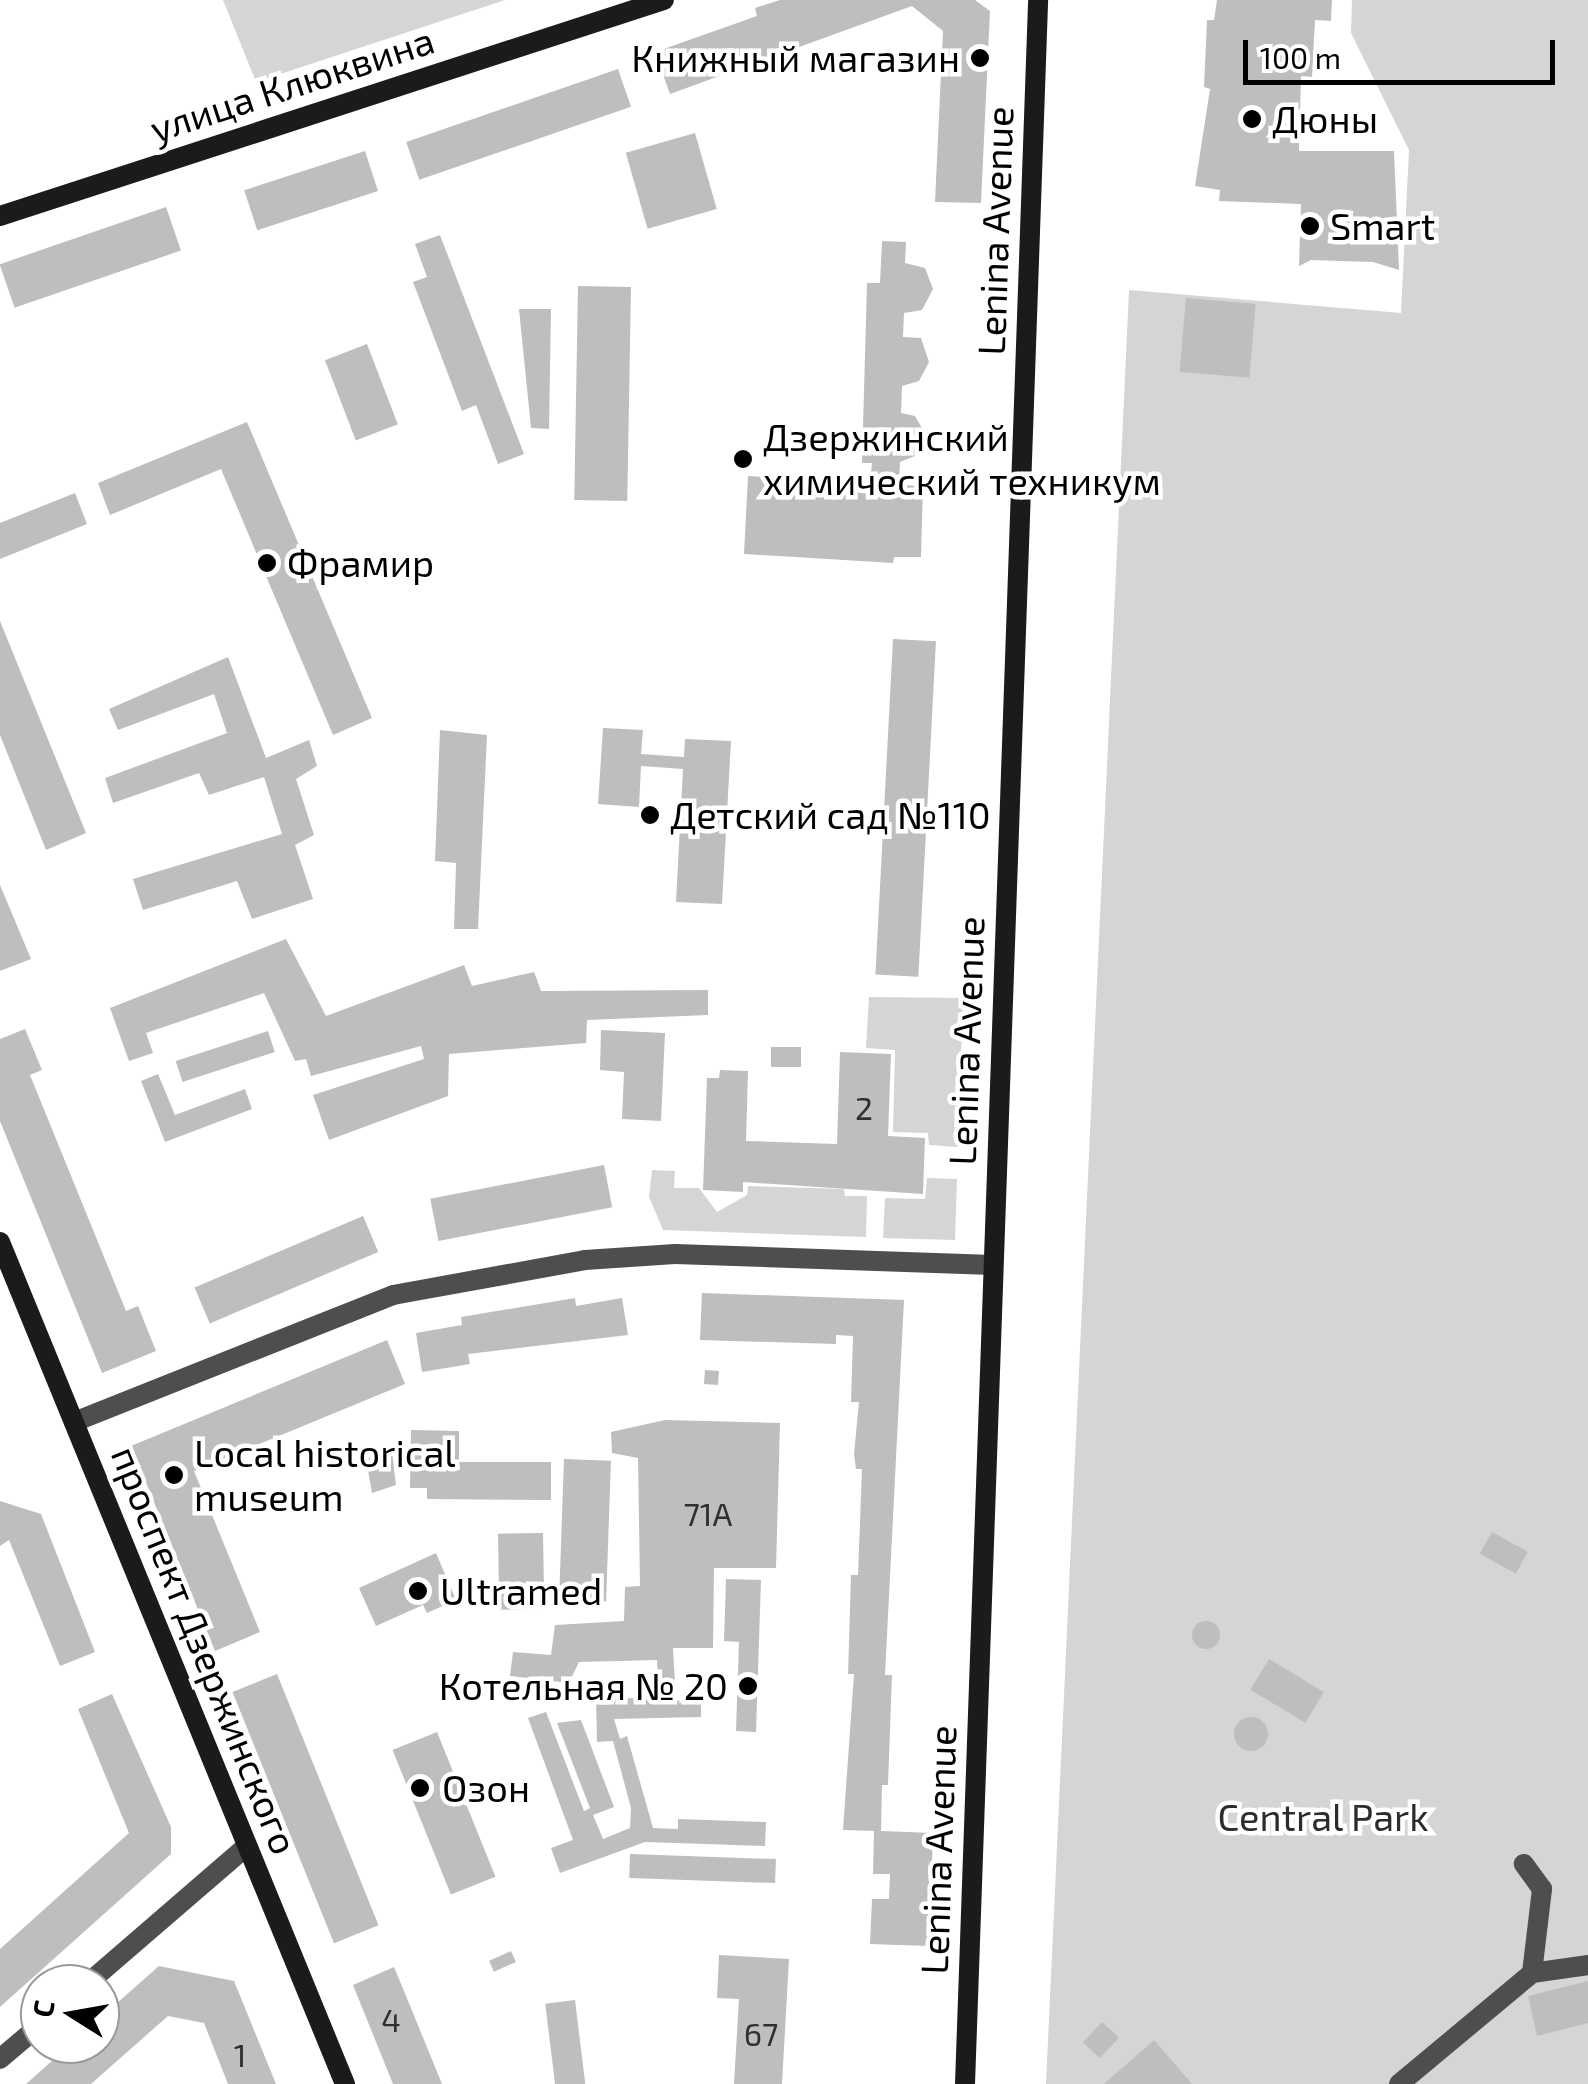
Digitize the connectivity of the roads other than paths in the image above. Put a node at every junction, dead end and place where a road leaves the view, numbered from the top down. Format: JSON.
{"nodes":[{"id":1,"x":664,"y":0,"type":"edge"},
{"id":2,"x":1038,"y":0,"type":"edge"},
{"id":3,"x":0,"y":216,"type":"edge"},
{"id":4,"x":0,"y":1242,"type":"edge"},
{"id":5,"x":992,"y":1266,"type":"junction"},
{"id":6,"x":74,"y":1422,"type":"junction"},
{"id":7,"x":247,"y":1846,"type":"junction"},
{"id":8,"x":1524,"y":1864,"type":"dead end"},
{"id":9,"x":110,"y":1964,"type":"edge"},
{"id":10,"x":1588,"y":1964,"type":"edge"},
{"id":11,"x":1532,"y":1973,"type":"junction"},
{"id":12,"x":20,"y":2042,"type":"edge"},
{"id":13,"x":0,"y":2059,"type":"edge"},
{"id":14,"x":344,"y":2084,"type":"edge"},
{"id":15,"x":965,"y":2084,"type":"edge"},
{"id":16,"x":1400,"y":2084,"type":"edge"}],
"edges":[{"from":1,"to":3,"type":"main road","name":"улица Клюквина"},
{"from":2,"to":5,"type":"main road","name":"Lenina Avenue"},
{"from":4,"to":6,"type":"main road","name":"проспект Дзержинского"},
{"from":5,"to":6,"type":"street"},
{"from":5,"to":15,"type":"main road","name":"Lenina Avenue"},
{"from":6,"to":7,"type":"main road","name":"проспект Дзержинского"},
{"from":7,"to":9,"type":"street"},
{"from":7,"to":14,"type":"main road","name":"проспект Дзержинского"},
{"from":8,"to":11,"type":"street"},
{"from":10,"to":11,"type":"street"},
{"from":11,"to":16,"type":"street"},
{"from":12,"to":13,"type":"street"}]}
